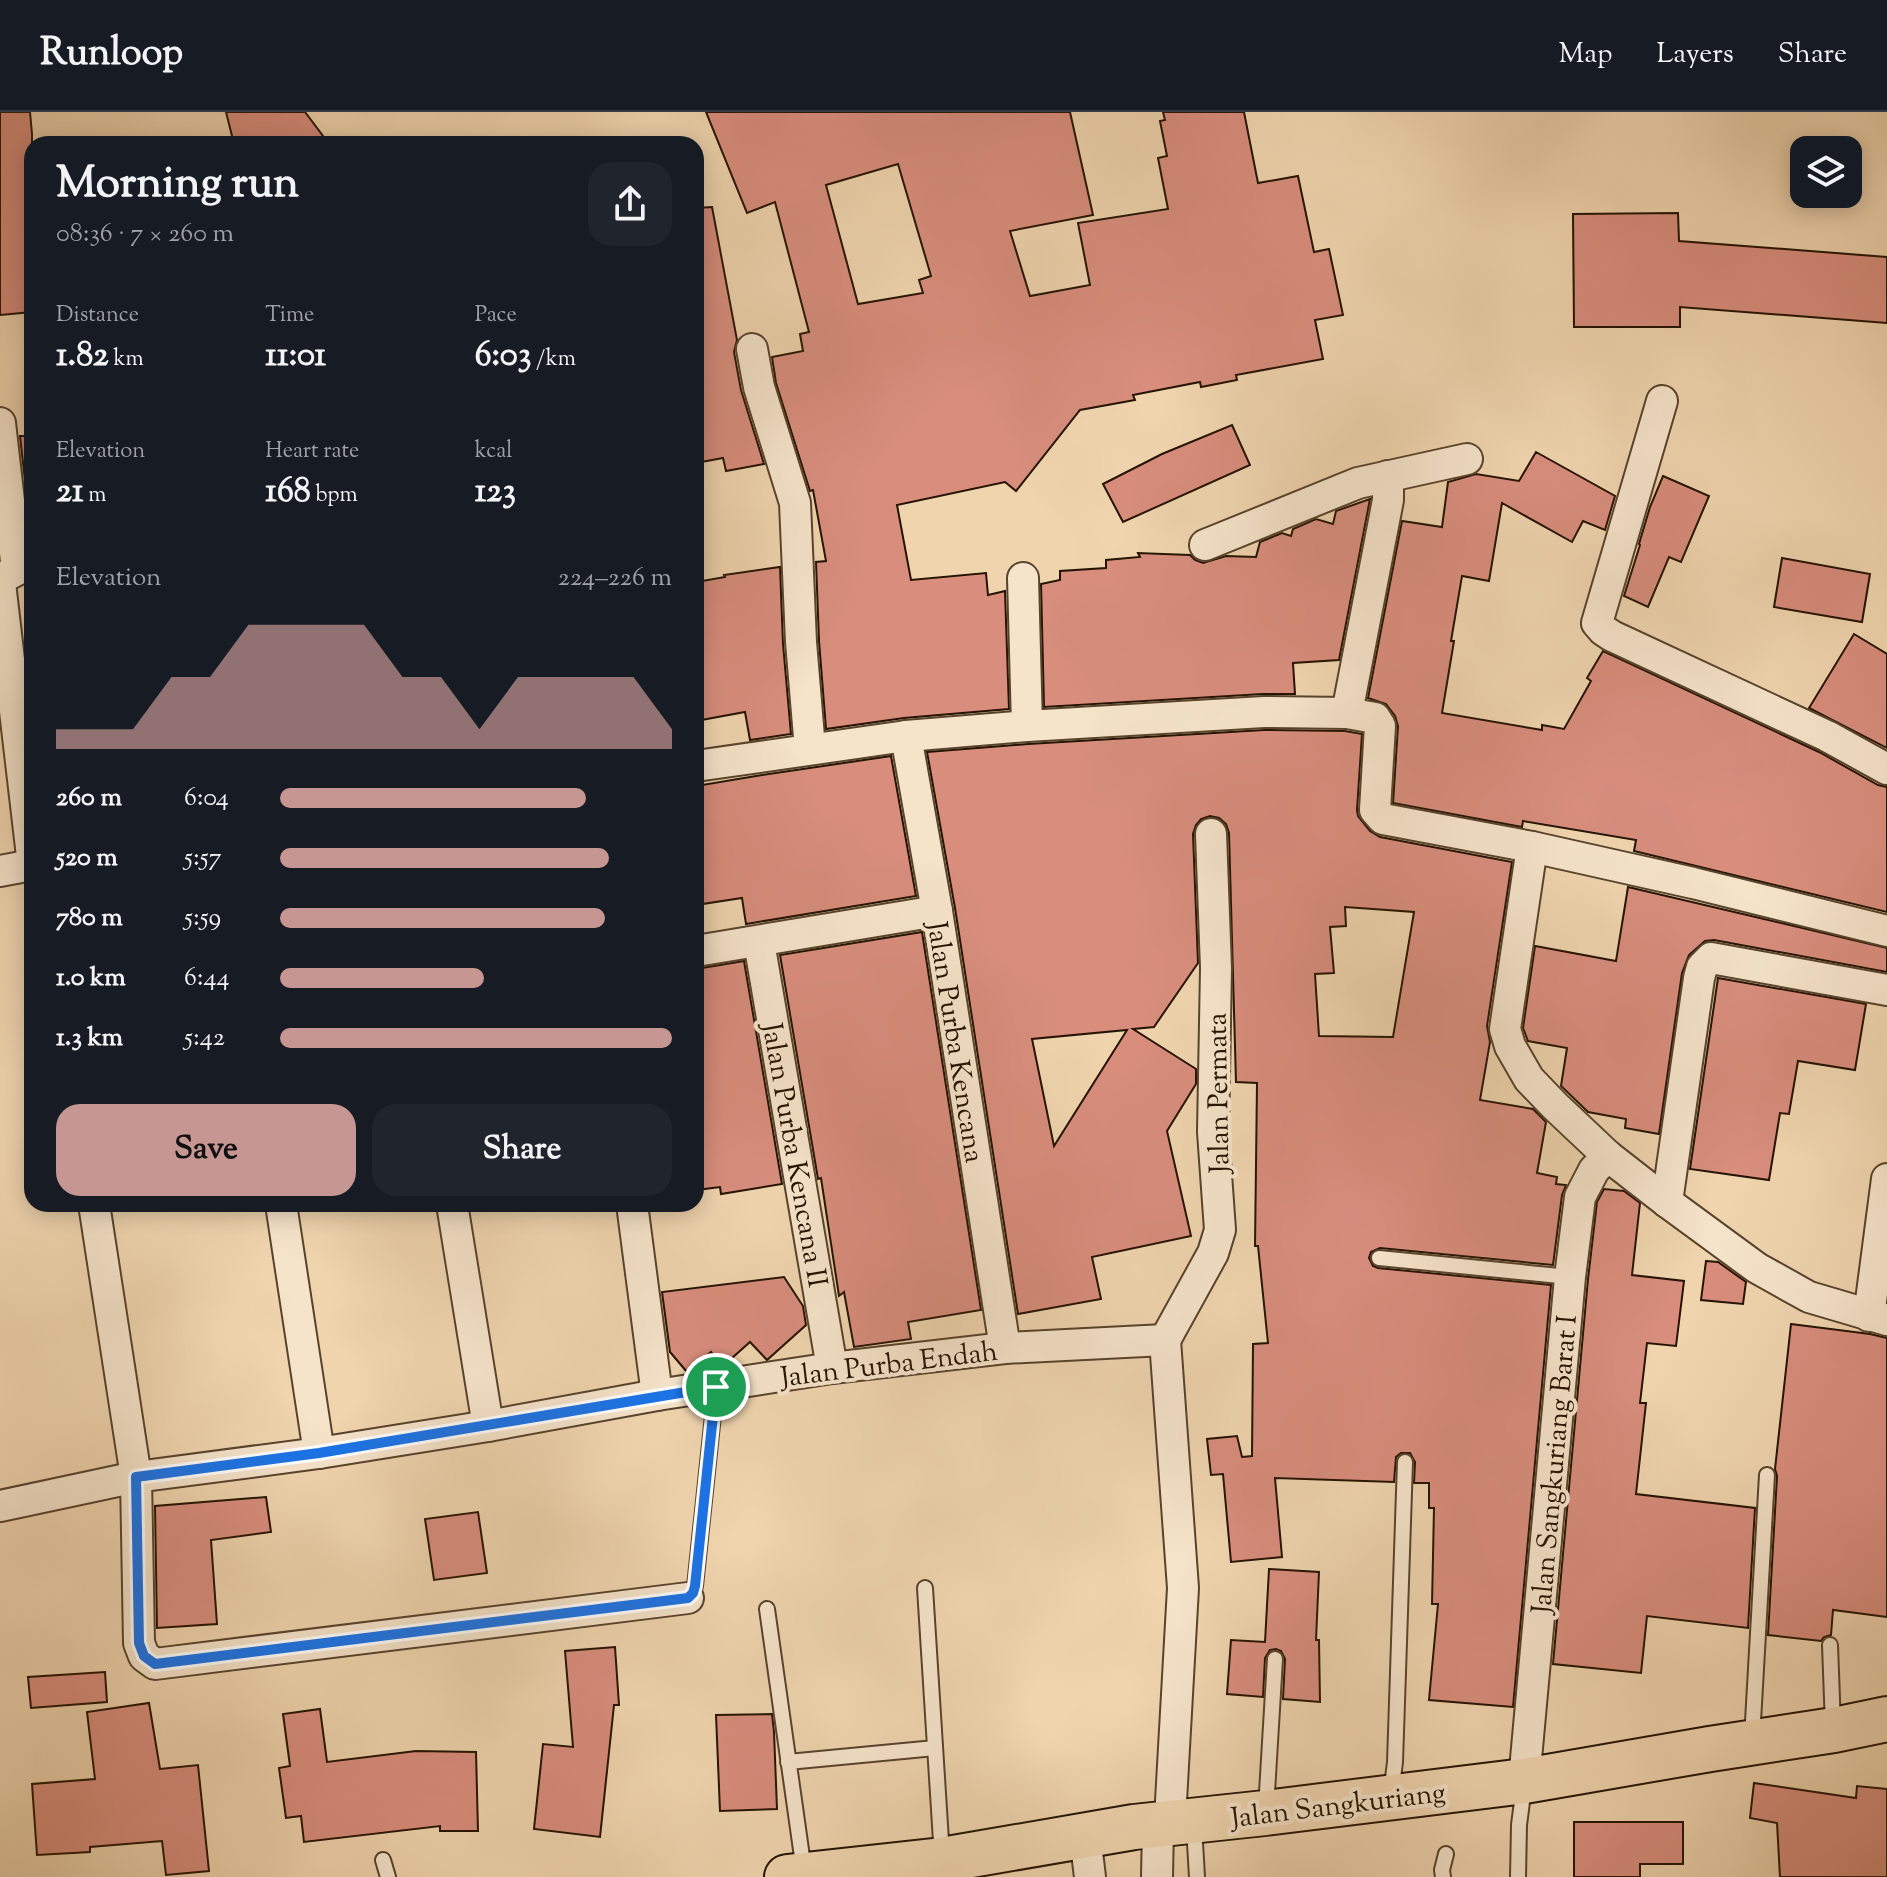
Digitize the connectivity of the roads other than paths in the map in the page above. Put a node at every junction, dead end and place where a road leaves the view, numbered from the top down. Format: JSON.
{"nodes":[{"id":1,"x":752,"y":349,"type":"dead end"},
{"id":2,"x":1662,"y":401,"type":"dead end"},
{"id":3,"x":0,"y":423,"type":"edge"},
{"id":4,"x":1467,"y":459,"type":"dead end"},
{"id":5,"x":1388,"y":476,"type":"junction"},
{"id":6,"x":1205,"y":545,"type":"dead end"},
{"id":7,"x":1023,"y":578,"type":"dead end"},
{"id":8,"x":0,"y":581,"type":"edge"},
{"id":9,"x":22,"y":682,"type":"edge"},
{"id":10,"x":1347,"y":713,"type":"junction"},
{"id":11,"x":24,"y":717,"type":"edge"},
{"id":12,"x":1027,"y":726,"type":"junction"},
{"id":13,"x":906,"y":736,"type":"junction"},
{"id":14,"x":810,"y":749,"type":"junction"},
{"id":15,"x":704,"y":765,"type":"edge"},
{"id":16,"x":1887,"y":769,"type":"edge"},
{"id":17,"x":1211,"y":834,"type":"dead end"},
{"id":18,"x":1532,"y":847,"type":"junction"},
{"id":19,"x":24,"y":866,"type":"edge"},
{"id":20,"x":0,"y":871,"type":"edge"},
{"id":21,"x":937,"y":911,"type":"junction"},
{"id":22,"x":1887,"y":931,"type":"edge"},
{"id":23,"x":759,"y":942,"type":"junction"},
{"id":24,"x":704,"y":950,"type":"edge"},
{"id":25,"x":1887,"y":990,"type":"edge"},
{"id":26,"x":1608,"y":1156,"type":"junction"},
{"id":27,"x":1887,"y":1179,"type":"edge"},
{"id":28,"x":1667,"y":1202,"type":"junction"},
{"id":29,"x":95,"y":1212,"type":"edge"},
{"id":30,"x":282,"y":1212,"type":"edge"},
{"id":31,"x":453,"y":1212,"type":"edge"},
{"id":32,"x":633,"y":1212,"type":"edge"},
{"id":33,"x":1379,"y":1258,"type":"dead end"},
{"id":34,"x":1570,"y":1277,"type":"junction"},
{"id":35,"x":1878,"y":1318,"type":"edge"},
{"id":36,"x":1165,"y":1340,"type":"junction"},
{"id":37,"x":1005,"y":1348,"type":"junction"},
{"id":38,"x":832,"y":1368,"type":"junction"},
{"id":39,"x":716,"y":1387,"type":"junction"},
{"id":40,"x":657,"y":1395,"type":"junction"},
{"id":41,"x":488,"y":1426,"type":"junction"},
{"id":42,"x":319,"y":1453,"type":"junction"},
{"id":43,"x":1405,"y":1462,"type":"dead end"},
{"id":44,"x":1767,"y":1475,"type":"dead end"},
{"id":45,"x":136,"y":1477,"type":"junction"},
{"id":46,"x":0,"y":1506,"type":"edge"},
{"id":47,"x":925,"y":1588,"type":"dead end"},
{"id":48,"x":688,"y":1598,"type":"joint"},
{"id":49,"x":767,"y":1609,"type":"dead end"},
{"id":50,"x":1830,"y":1645,"type":"dead end"},
{"id":51,"x":1275,"y":1659,"type":"dead end"},
{"id":52,"x":1887,"y":1719,"type":"edge"},
{"id":53,"x":1834,"y":1730,"type":"junction"},
{"id":54,"x":1752,"y":1743,"type":"junction"},
{"id":55,"x":935,"y":1748,"type":"junction"},
{"id":56,"x":788,"y":1762,"type":"junction"},
{"id":57,"x":1524,"y":1781,"type":"junction"},
{"id":58,"x":1391,"y":1798,"type":"junction"},
{"id":59,"x":1265,"y":1813,"type":"junction"},
{"id":60,"x":1165,"y":1824,"type":"junction"},
{"id":61,"x":1446,"y":1854,"type":"dead end"},
{"id":62,"x":1087,"y":1857,"type":"edge"},
{"id":63,"x":383,"y":1860,"type":"dead end"},
{"id":64,"x":940,"y":1868,"type":"edge"},
{"id":65,"x":796,"y":1876,"type":"edge"},
{"id":66,"x":388,"y":1877,"type":"edge"},
{"id":67,"x":1138,"y":1877,"type":"edge"},
{"id":68,"x":1157,"y":1877,"type":"edge"},
{"id":69,"x":1197,"y":1877,"type":"edge"},
{"id":70,"x":1443,"y":1877,"type":"edge"},
{"id":71,"x":1518,"y":1877,"type":"edge"}],
"edges":[{"from":1,"to":14,"type":"street"},
{"from":2,"to":16,"type":"street"},
{"from":3,"to":8,"type":"street"},
{"from":4,"to":5,"type":"street"},
{"from":5,"to":6,"type":"street"},
{"from":5,"to":10,"type":"street"},
{"from":7,"to":12,"type":"street"},
{"from":8,"to":9,"type":"street"},
{"from":9,"to":11,"type":"street"},
{"from":10,"to":12,"type":"street"},
{"from":10,"to":18,"type":"street"},
{"from":12,"to":13,"type":"street"},
{"from":13,"to":14,"type":"street"},
{"from":13,"to":21,"type":"street","name":"Jalan Purba Kencana"},
{"from":14,"to":15,"type":"street"},
{"from":17,"to":36,"type":"street","name":"Jalan Permata"},
{"from":18,"to":22,"type":"street"},
{"from":18,"to":26,"type":"street"},
{"from":19,"to":20,"type":"street"},
{"from":21,"to":23,"type":"street"},
{"from":21,"to":37,"type":"street","name":"Jalan Purba Kencana"},
{"from":23,"to":24,"type":"street"},
{"from":23,"to":38,"type":"street","name":"Jalan Purba Kencana II"},
{"from":25,"to":28,"type":"street"},
{"from":26,"to":28,"type":"street"},
{"from":26,"to":34,"type":"street","name":"Jalan Sangkuriang Barat I"},
{"from":27,"to":35,"type":"street"},
{"from":28,"to":35,"type":"street"},
{"from":29,"to":45,"type":"street"},
{"from":30,"to":42,"type":"street"},
{"from":31,"to":41,"type":"street"},
{"from":32,"to":40,"type":"street"},
{"from":33,"to":34,"type":"lane"},
{"from":34,"to":57,"type":"street","name":"Jalan Sangkuriang Barat I"},
{"from":36,"to":37,"type":"street","name":"Jalan Purba Endah"},
{"from":36,"to":60,"type":"street"},
{"from":37,"to":38,"type":"street","name":"Jalan Purba Endah"},
{"from":38,"to":39,"type":"street","name":"Jalan Purba Endah"},
{"from":39,"to":40,"type":"street","name":"Jalan Purba Endah"},
{"from":39,"to":48,"type":"lane"},
{"from":40,"to":41,"type":"street","name":"Jalan Purba Endah"},
{"from":41,"to":42,"type":"street","name":"Jalan Purba Endah"},
{"from":42,"to":45,"type":"street","name":"Jalan Purba Endah"},
{"from":43,"to":58,"type":"lane"},
{"from":44,"to":54,"type":"lane"},
{"from":45,"to":46,"type":"street","name":"Jalan Purba Endah"},
{"from":45,"to":48,"type":"street"},
{"from":47,"to":55,"type":"lane"},
{"from":49,"to":56,"type":"lane"},
{"from":50,"to":53,"type":"lane"},
{"from":51,"to":59,"type":"lane"},
{"from":52,"to":53,"type":"main road","name":"Jalan Sangkuriang"},
{"from":53,"to":54,"type":"main road","name":"Jalan Sangkuriang"},
{"from":54,"to":57,"type":"main road","name":"Jalan Sangkuriang"},
{"from":55,"to":56,"type":"lane"},
{"from":55,"to":64,"type":"lane"},
{"from":56,"to":65,"type":"lane"},
{"from":57,"to":58,"type":"main road","name":"Jalan Sangkuriang"},
{"from":57,"to":71,"type":"lane"},
{"from":58,"to":59,"type":"main road","name":"Jalan Sangkuriang"},
{"from":59,"to":60,"type":"main road","name":"Jalan Sangkuriang"},
{"from":60,"to":62,"type":"main road","name":"Jalan Sangkuriang"},
{"from":60,"to":67,"type":"street"},
{"from":60,"to":68,"type":"street"},
{"from":60,"to":69,"type":"lane"},
{"from":61,"to":70,"type":"lane"},
{"from":62,"to":64,"type":"main road","name":"Jalan Sangkuriang"},
{"from":63,"to":66,"type":"lane"},
{"from":64,"to":65,"type":"main road","name":"Jalan Sangkuriang"}]}
